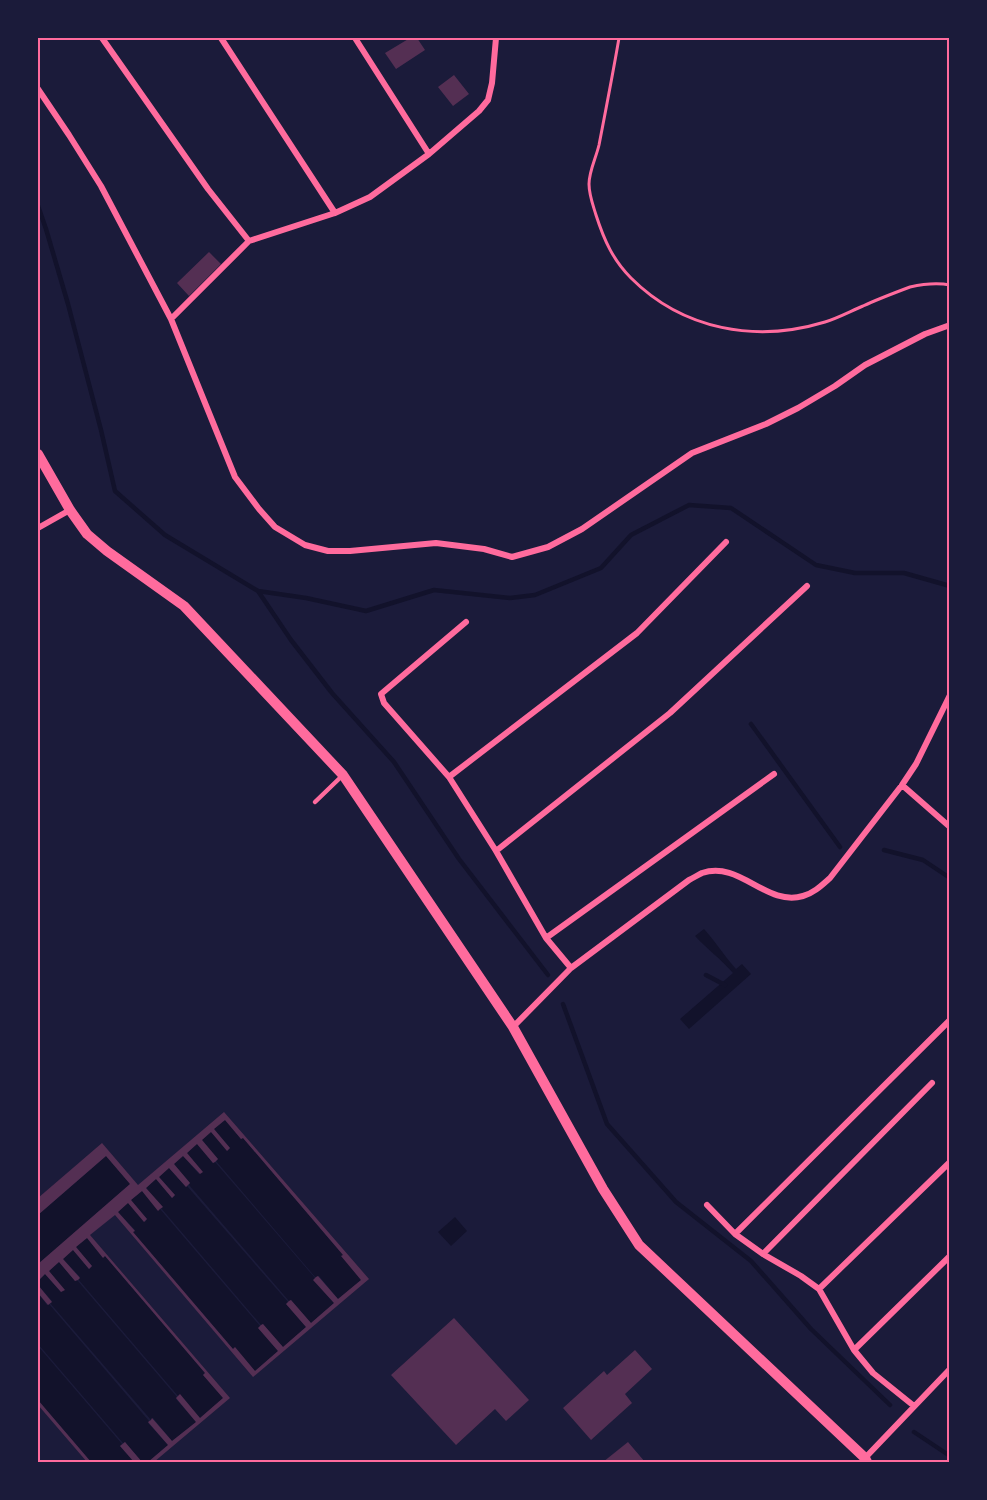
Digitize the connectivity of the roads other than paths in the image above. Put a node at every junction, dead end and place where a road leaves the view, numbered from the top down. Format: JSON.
{"nodes":[{"id":1,"x":102,"y":38,"type":"edge"},
{"id":2,"x":221,"y":38,"type":"edge"},
{"id":3,"x":355,"y":38,"type":"edge"},
{"id":4,"x":496,"y":38,"type":"edge"},
{"id":5,"x":38,"y":89,"type":"edge"},
{"id":6,"x":429,"y":154,"type":"junction"},
{"id":7,"x":335,"y":213,"type":"junction"},
{"id":8,"x":249,"y":241,"type":"junction"},
{"id":9,"x":171,"y":319,"type":"junction"},
{"id":10,"x":950,"y":325,"type":"edge"},
{"id":11,"x":38,"y":454,"type":"edge"},
{"id":12,"x":70,"y":510,"type":"junction"},
{"id":13,"x":38,"y":528,"type":"edge"},
{"id":14,"x":726,"y":542,"type":"dead end"},
{"id":15,"x":807,"y":585,"type":"dead end"},
{"id":16,"x":466,"y":622,"type":"dead end"},
{"id":17,"x":950,"y":695,"type":"edge"},
{"id":18,"x":774,"y":774,"type":"dead end"},
{"id":19,"x":343,"y":775,"type":"junction"},
{"id":20,"x":448,"y":777,"type":"junction"},
{"id":21,"x":903,"y":785,"type":"junction"},
{"id":22,"x":315,"y":802,"type":"dead end"},
{"id":23,"x":948,"y":823,"type":"edge"},
{"id":24,"x":496,"y":851,"type":"junction"},
{"id":25,"x":546,"y":938,"type":"junction"},
{"id":26,"x":571,"y":968,"type":"junction"},
{"id":27,"x":950,"y":1020,"type":"edge"},
{"id":28,"x":513,"y":1027,"type":"junction"},
{"id":29,"x":932,"y":1083,"type":"dead end"},
{"id":30,"x":950,"y":1162,"type":"edge"},
{"id":31,"x":707,"y":1205,"type":"dead end"},
{"id":32,"x":735,"y":1234,"type":"junction"},
{"id":33,"x":763,"y":1254,"type":"junction"},
{"id":34,"x":950,"y":1256,"type":"edge"},
{"id":35,"x":819,"y":1289,"type":"junction"},
{"id":36,"x":854,"y":1350,"type":"junction"},
{"id":37,"x":950,"y":1369,"type":"edge"},
{"id":38,"x":914,"y":1406,"type":"junction"},
{"id":39,"x":866,"y":1460,"type":"edge"}],
"edges":[{"from":1,"to":8,"type":"street"},
{"from":2,"to":7,"type":"street"},
{"from":3,"to":6,"type":"street"},
{"from":4,"to":6,"type":"street"},
{"from":5,"to":9,"type":"street"},
{"from":6,"to":7,"type":"street"},
{"from":7,"to":8,"type":"street"},
{"from":8,"to":9,"type":"street"},
{"from":9,"to":10,"type":"street"},
{"from":11,"to":12,"type":"street"},
{"from":12,"to":13,"type":"street"},
{"from":12,"to":19,"type":"street"},
{"from":14,"to":20,"type":"street"},
{"from":15,"to":24,"type":"street"},
{"from":16,"to":20,"type":"street"},
{"from":17,"to":21,"type":"street"},
{"from":18,"to":25,"type":"street"},
{"from":19,"to":22,"type":"lane"},
{"from":19,"to":28,"type":"street"},
{"from":20,"to":24,"type":"street"},
{"from":21,"to":23,"type":"street"},
{"from":21,"to":26,"type":"street"},
{"from":24,"to":25,"type":"street"},
{"from":25,"to":26,"type":"street"},
{"from":26,"to":28,"type":"street"},
{"from":27,"to":32,"type":"street"},
{"from":28,"to":39,"type":"street"},
{"from":29,"to":33,"type":"street"},
{"from":30,"to":35,"type":"street"},
{"from":31,"to":32,"type":"street"},
{"from":32,"to":33,"type":"street"},
{"from":33,"to":35,"type":"street"},
{"from":34,"to":36,"type":"street"},
{"from":35,"to":36,"type":"street"},
{"from":36,"to":38,"type":"street"},
{"from":37,"to":38,"type":"street"},
{"from":38,"to":39,"type":"street"}]}
